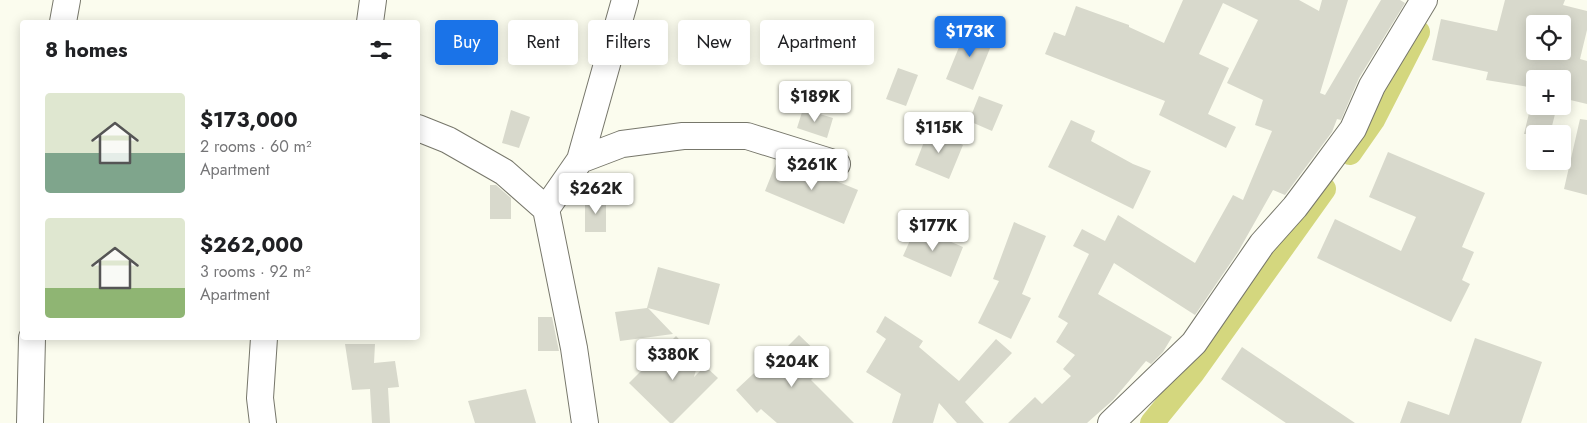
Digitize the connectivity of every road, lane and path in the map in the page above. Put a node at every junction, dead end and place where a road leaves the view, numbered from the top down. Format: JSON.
{"nodes":[{"id":1,"x":67,"y":0,"type":"edge"},
{"id":2,"x":373,"y":0,"type":"edge"},
{"id":3,"x":625,"y":0,"type":"edge"},
{"id":4,"x":1424,"y":0,"type":"edge"},
{"id":5,"x":63,"y":20,"type":"edge"},
{"id":6,"x":370,"y":20,"type":"edge"},
{"id":7,"x":420,"y":129,"type":"edge"},
{"id":8,"x":580,"y":160,"type":"junction"},
{"id":9,"x":838,"y":164,"type":"dead end"},
{"id":10,"x":546,"y":209,"type":"junction"},
{"id":11,"x":32,"y":340,"type":"edge"},
{"id":12,"x":264,"y":340,"type":"edge"},
{"id":13,"x":30,"y":423,"type":"edge"},
{"id":14,"x":263,"y":423,"type":"edge"},
{"id":15,"x":585,"y":423,"type":"edge"},
{"id":16,"x":1111,"y":423,"type":"edge"}],
"edges":[{"from":1,"to":5,"type":"street"},
{"from":2,"to":6,"type":"street"},
{"from":3,"to":8,"type":"street"},
{"from":4,"to":16,"type":"street"},
{"from":7,"to":10,"type":"street"},
{"from":8,"to":9,"type":"street"},
{"from":8,"to":10,"type":"street"},
{"from":10,"to":15,"type":"street"},
{"from":11,"to":13,"type":"street"},
{"from":12,"to":14,"type":"street"}]}
